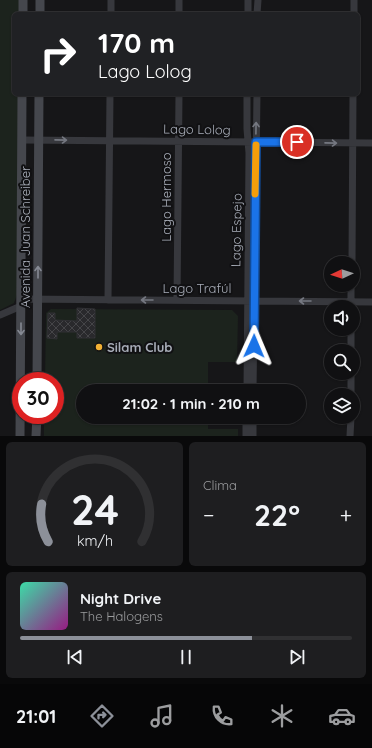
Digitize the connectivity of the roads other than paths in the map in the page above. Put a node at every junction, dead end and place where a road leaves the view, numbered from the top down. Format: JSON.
{"nodes":[{"id":1,"x":23,"y":0,"type":"edge"},
{"id":2,"x":40,"y":0,"type":"edge"},
{"id":3,"x":112,"y":0,"type":"edge"},
{"id":4,"x":180,"y":0,"type":"edge"},
{"id":5,"x":248,"y":0,"type":"edge"},
{"id":6,"x":258,"y":0,"type":"edge"},
{"id":7,"x":354,"y":0,"type":"edge"},
{"id":8,"x":22,"y":12,"type":"edge"},
{"id":9,"x":40,"y":12,"type":"edge"},
{"id":10,"x":111,"y":12,"type":"edge"},
{"id":11,"x":179,"y":12,"type":"edge"},
{"id":12,"x":248,"y":12,"type":"edge"},
{"id":13,"x":258,"y":12,"type":"edge"},
{"id":14,"x":354,"y":12,"type":"edge"},
{"id":15,"x":22,"y":96,"type":"edge"},
{"id":16,"x":39,"y":96,"type":"edge"},
{"id":17,"x":110,"y":96,"type":"edge"},
{"id":18,"x":179,"y":96,"type":"edge"},
{"id":19,"x":247,"y":96,"type":"edge"},
{"id":20,"x":257,"y":96,"type":"edge"},
{"id":21,"x":353,"y":96,"type":"edge"},
{"id":22,"x":22,"y":140,"type":"junction"},
{"id":23,"x":39,"y":140,"type":"junction"},
{"id":24,"x":110,"y":141,"type":"junction"},
{"id":25,"x":178,"y":141,"type":"junction"},
{"id":26,"x":248,"y":142,"type":"junction"},
{"id":27,"x":256,"y":142,"type":"junction"},
{"id":28,"x":353,"y":143,"type":"junction"},
{"id":29,"x":372,"y":143,"type":"edge"},
{"id":30,"x":352,"y":256,"type":"edge"},
{"id":31,"x":37,"y":299,"type":"junction"},
{"id":32,"x":108,"y":300,"type":"junction"},
{"id":33,"x":177,"y":300,"type":"junction"},
{"id":34,"x":251,"y":301,"type":"junction"},
{"id":35,"x":372,"y":302,"type":"edge"},
{"id":36,"x":21,"y":303,"type":"junction"},
{"id":37,"x":324,"y":303,"type":"edge"},
{"id":38,"x":360,"y":303,"type":"edge"},
{"id":39,"x":0,"y":315,"type":"edge"},
{"id":40,"x":37,"y":372,"type":"edge"},
{"id":41,"x":247,"y":384,"type":"edge"},
{"id":42,"x":253,"y":384,"type":"edge"},
{"id":43,"x":36,"y":424,"type":"edge"},
{"id":44,"x":246,"y":424,"type":"edge"},
{"id":45,"x":253,"y":424,"type":"edge"},
{"id":46,"x":351,"y":424,"type":"edge"},
{"id":47,"x":20,"y":436,"type":"edge"},
{"id":48,"x":36,"y":436,"type":"edge"},
{"id":49,"x":246,"y":436,"type":"edge"},
{"id":50,"x":253,"y":436,"type":"edge"},
{"id":51,"x":350,"y":436,"type":"edge"}],
"edges":[{"from":1,"to":8,"type":"main road"},
{"from":2,"to":9,"type":"main road"},
{"from":3,"to":10,"type":"street"},
{"from":4,"to":11,"type":"street"},
{"from":5,"to":12,"type":"street"},
{"from":6,"to":13,"type":"street"},
{"from":7,"to":14,"type":"street"},
{"from":15,"to":22,"type":"main road","name":"Avenida Juan Schreiber"},
{"from":16,"to":23,"type":"main road","name":"Avenida Juan Schreiber"},
{"from":17,"to":24,"type":"street"},
{"from":18,"to":25,"type":"street","name":"Lago Hermoso"},
{"from":19,"to":26,"type":"street","name":"Lago Espejo"},
{"from":27,"to":20,"type":"street","name":"Lago Espejo","one_way":true},
{"from":21,"to":28,"type":"street"},
{"from":22,"to":23,"type":"street","name":"Lago Lolog"},
{"from":22,"to":36,"type":"main road","name":"Avenida Juan Schreiber"},
{"from":23,"to":24,"type":"street","name":"Lago Lolog","one_way":true},
{"from":31,"to":23,"type":"main road","name":"Avenida Juan Schreiber","one_way":true},
{"from":24,"to":25,"type":"street","name":"Lago Lolog"},
{"from":24,"to":32,"type":"street"},
{"from":25,"to":26,"type":"street","name":"Lago Lolog"},
{"from":25,"to":33,"type":"street","name":"Lago Hermoso"},
{"from":26,"to":27,"type":"street","name":"Lago Lolog"},
{"from":26,"to":34,"type":"street","name":"Lago Espejo"},
{"from":27,"to":28,"type":"street","name":"Lago Lolog","one_way":true},
{"from":27,"to":34,"type":"street","name":"Lago Espejo"},
{"from":28,"to":29,"type":"street","name":"Lago Lolog"},
{"from":28,"to":30,"type":"street"},
{"from":31,"to":32,"type":"street","name":"Lago Trafúl"},
{"from":31,"to":36,"type":"street","name":"Lago Trafúl"},
{"from":31,"to":40,"type":"main road","name":"Avenida Juan Schreiber"},
{"from":33,"to":32,"type":"street","name":"Lago Trafúl","one_way":true},
{"from":33,"to":34,"type":"street","name":"Lago Trafúl"},
{"from":37,"to":34,"type":"street","name":"Lago Trafúl","one_way":true},
{"from":34,"to":41,"type":"street","name":"Lago Espejo"},
{"from":34,"to":42,"type":"street","name":"Lago Espejo"},
{"from":35,"to":38,"type":"street","name":"Lago Trafúl"},
{"from":36,"to":39,"type":"street"},
{"from":36,"to":47,"type":"main road","name":"Avenida Juan Schreiber","one_way":true},
{"from":43,"to":48,"type":"main road"},
{"from":44,"to":49,"type":"street"},
{"from":45,"to":50,"type":"street"},
{"from":46,"to":51,"type":"street"}]}
